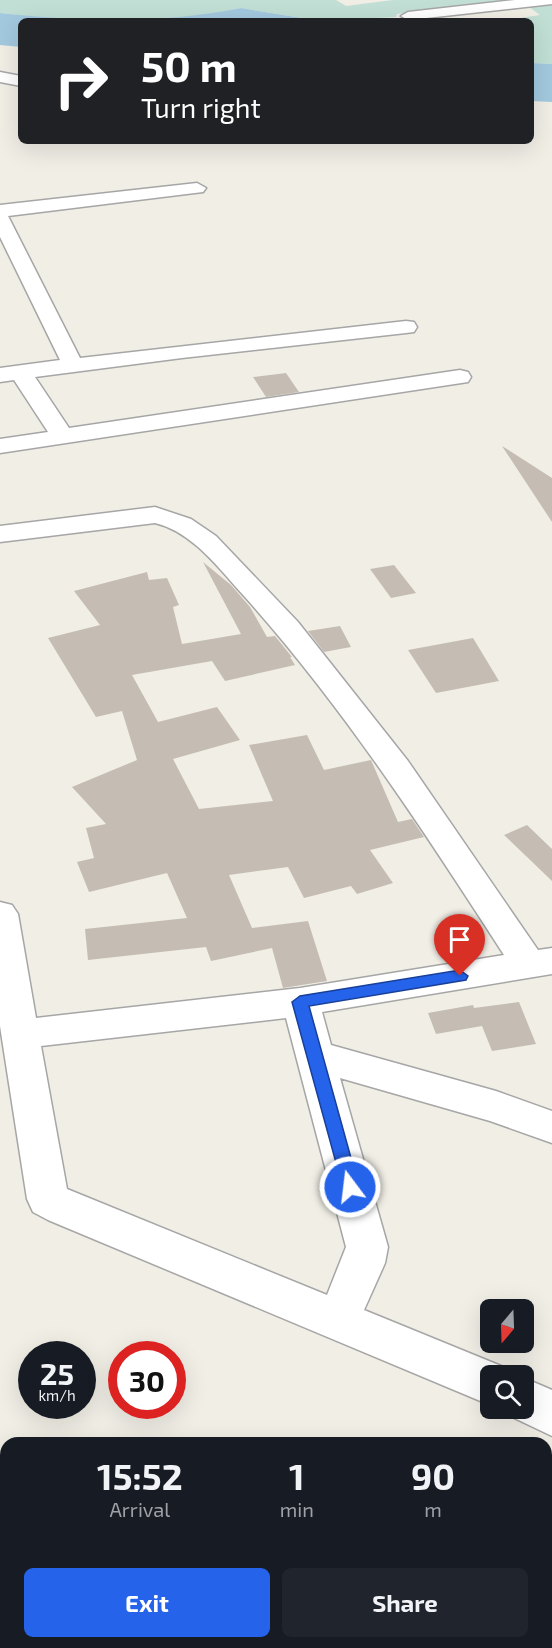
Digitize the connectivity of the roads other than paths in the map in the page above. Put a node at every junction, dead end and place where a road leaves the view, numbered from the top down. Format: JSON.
{"nodes":[{"id":1,"x":552,"y":0,"type":"edge"},
{"id":2,"x":408,"y":16,"type":"dead end"},
{"id":3,"x":0,"y":76,"type":"edge"},
{"id":4,"x":18,"y":80,"type":"edge"},
{"id":5,"x":197,"y":188,"type":"dead end"},
{"id":6,"x":0,"y":211,"type":"edge"},
{"id":7,"x":0,"y":217,"type":"edge"},
{"id":8,"x":406,"y":327,"type":"dead end"},
{"id":9,"x":73,"y":364,"type":"junction"},
{"id":10,"x":10,"y":373,"type":"edge"},
{"id":11,"x":460,"y":377,"type":"dead end"},
{"id":12,"x":63,"y":437,"type":"junction"},
{"id":13,"x":0,"y":446,"type":"edge"},
{"id":14,"x":0,"y":534,"type":"edge"},
{"id":15,"x":0,"y":914,"type":"edge"},
{"id":16,"x":540,"y":963,"type":"edge"},
{"id":17,"x":300,"y":1002,"type":"junction"},
{"id":18,"x":20,"y":1034,"type":"junction"},
{"id":19,"x":314,"y":1055,"type":"junction"},
{"id":20,"x":552,"y":1126,"type":"edge"},
{"id":21,"x":338,"y":1319,"type":"junction"},
{"id":22,"x":480,"y":1379,"type":"edge"},
{"id":23,"x":534,"y":1405,"type":"edge"},
{"id":24,"x":552,"y":1414,"type":"edge"}],
"edges":[{"from":1,"to":2,"type":"street"},
{"from":3,"to":4,"type":"street"},
{"from":5,"to":6,"type":"street"},
{"from":7,"to":9,"type":"street"},
{"from":8,"to":9,"type":"street"},
{"from":9,"to":10,"type":"street"},
{"from":10,"to":12,"type":"street"},
{"from":11,"to":12,"type":"street"},
{"from":12,"to":13,"type":"street"},
{"from":14,"to":16,"type":"street"},
{"from":15,"to":18,"type":"street"},
{"from":16,"to":17,"type":"street"},
{"from":17,"to":18,"type":"street"},
{"from":17,"to":19,"type":"street"},
{"from":18,"to":21,"type":"street"},
{"from":19,"to":20,"type":"street"},
{"from":19,"to":21,"type":"street"},
{"from":21,"to":22,"type":"street"},
{"from":23,"to":24,"type":"street"}]}
